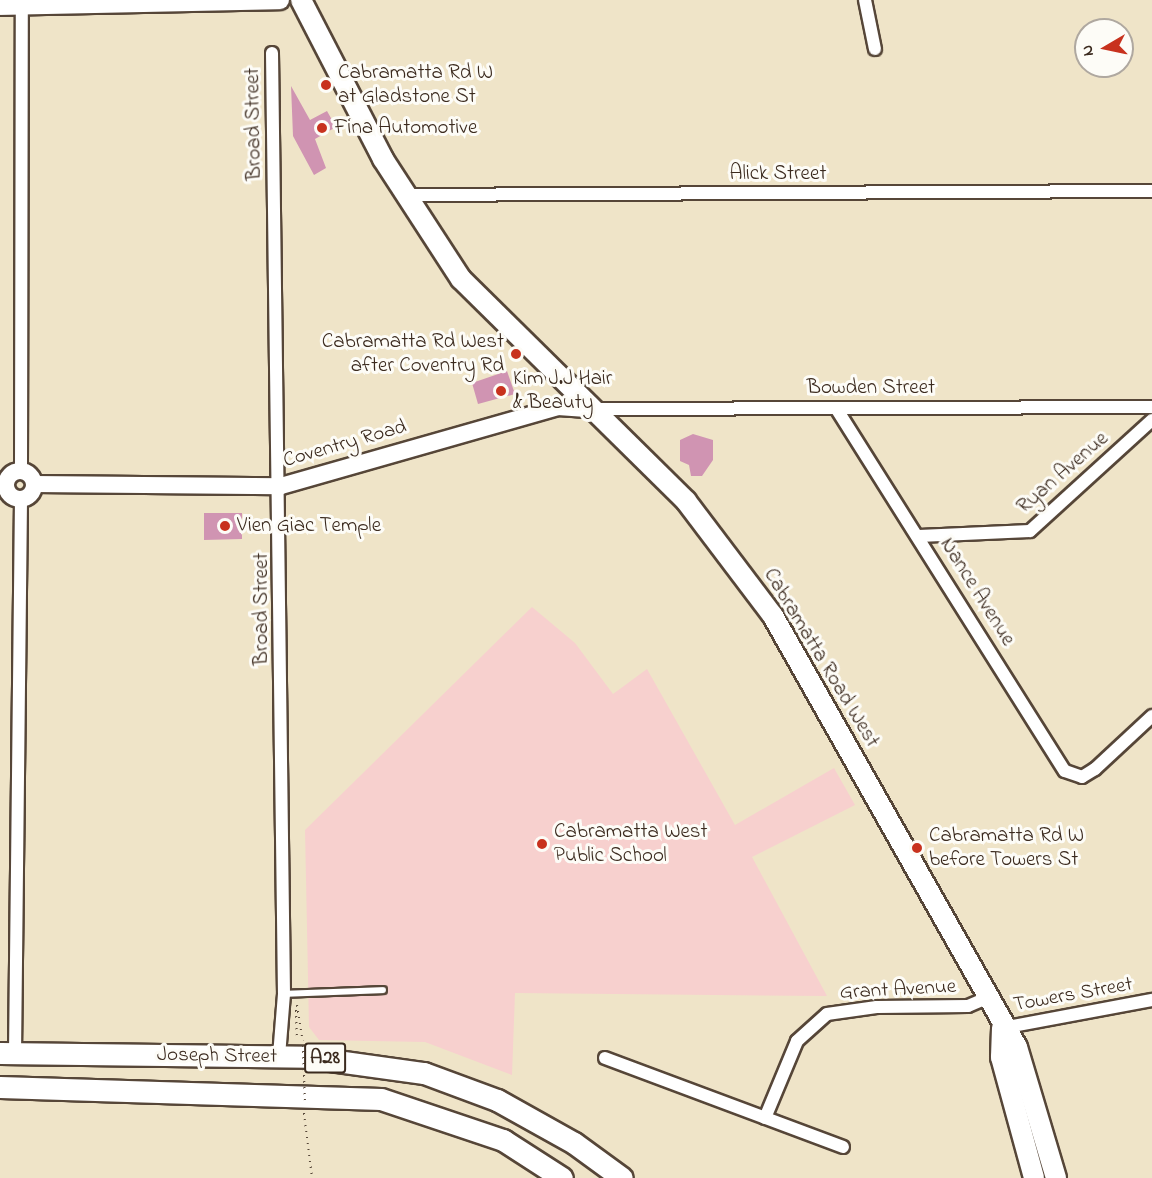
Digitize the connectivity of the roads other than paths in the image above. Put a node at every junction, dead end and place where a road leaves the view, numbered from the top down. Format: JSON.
{"nodes":[{"id":1,"x":280,"y":0,"type":"edge"},
{"id":2,"x":301,"y":0,"type":"edge"},
{"id":3,"x":865,"y":0,"type":"edge"},
{"id":4,"x":22,"y":3,"type":"edge"},
{"id":5,"x":0,"y":6,"type":"edge"},
{"id":6,"x":875,"y":49,"type":"dead end"},
{"id":7,"x":272,"y":53,"type":"dead end"},
{"id":8,"x":1152,"y":191,"type":"edge"},
{"id":9,"x":404,"y":195,"type":"junction"},
{"id":10,"x":1152,"y":407,"type":"edge"},
{"id":11,"x":836,"y":408,"type":"junction"},
{"id":12,"x":590,"y":409,"type":"junction"},
{"id":13,"x":1152,"y":420,"type":"edge"},
{"id":14,"x":21,"y":470,"type":"junction"},
{"id":15,"x":3,"y":484,"type":"edge"},
{"id":16,"x":34,"y":484,"type":"junction"},
{"id":17,"x":280,"y":486,"type":"junction"},
{"id":18,"x":21,"y":499,"type":"junction"},
{"id":19,"x":919,"y":536,"type":"junction"},
{"id":20,"x":1152,"y":716,"type":"edge"},
{"id":21,"x":383,"y":990,"type":"dead end"},
{"id":22,"x":284,"y":997,"type":"junction"},
{"id":23,"x":987,"y":998,"type":"junction"},
{"id":24,"x":1152,"y":1000,"type":"edge"},
{"id":25,"x":1002,"y":1028,"type":"junction"},
{"id":26,"x":286,"y":1051,"type":"junction"},
{"id":27,"x":7,"y":1054,"type":"edge"},
{"id":28,"x":605,"y":1058,"type":"dead end"},
{"id":29,"x":0,"y":1087,"type":"edge"},
{"id":30,"x":765,"y":1118,"type":"junction"},
{"id":31,"x":843,"y":1147,"type":"dead end"},
{"id":32,"x":562,"y":1178,"type":"edge"},
{"id":33,"x":622,"y":1178,"type":"edge"},
{"id":34,"x":1034,"y":1178,"type":"edge"},
{"id":35,"x":1056,"y":1178,"type":"edge"}],
"edges":[{"from":1,"to":4,"type":"main road"},
{"from":2,"to":9,"type":"main road","name":"Cabramatta Road West"},
{"from":3,"to":6,"type":"street"},
{"from":4,"to":5,"type":"main road"},
{"from":4,"to":14,"type":"street"},
{"from":7,"to":17,"type":"street","name":"Broad Street"},
{"from":8,"to":9,"type":"street","name":"Alick Street"},
{"from":9,"to":12,"type":"main road","name":"Cabramatta Road West"},
{"from":10,"to":11,"type":"street","name":"Bowden Street"},
{"from":11,"to":12,"type":"street","name":"Bowden Street"},
{"from":11,"to":19,"type":"street","name":"Nance Avenue"},
{"from":12,"to":17,"type":"street","name":"Coventry Road"},
{"from":12,"to":23,"type":"main road","name":"Cabramatta Road West"},
{"from":13,"to":19,"type":"street","name":"Ryan Avenue"},
{"from":14,"to":15,"type":"street"},
{"from":14,"to":16,"type":"street"},
{"from":15,"to":18,"type":"street"},
{"from":16,"to":17,"type":"street","name":"Coventry Road"},
{"from":16,"to":18,"type":"street"},
{"from":17,"to":22,"type":"street","name":"Broad Street"},
{"from":18,"to":27,"type":"street"},
{"from":19,"to":20,"type":"street","name":"Nance Avenue"},
{"from":21,"to":22,"type":"lane"},
{"from":22,"to":26,"type":"street","name":"Broad Street"},
{"from":23,"to":25,"type":"main road","name":"Cabramatta Road West"},
{"from":23,"to":30,"type":"street","name":"Grant Avenue"},
{"from":24,"to":25,"type":"street","name":"Towers Street"},
{"from":25,"to":34,"type":"main road","name":"Cabramatta Road West"},
{"from":25,"to":35,"type":"main road","name":"Cabramatta Road West"},
{"from":26,"to":27,"type":"highway","name":"Joseph Street","number":"A28"},
{"from":26,"to":33,"type":"highway","name":"Joseph Street","number":"A28"},
{"from":28,"to":30,"type":"street"},
{"from":29,"to":32,"type":"highway","name":"Joseph Street","number":"A28"},
{"from":30,"to":31,"type":"street"}]}
